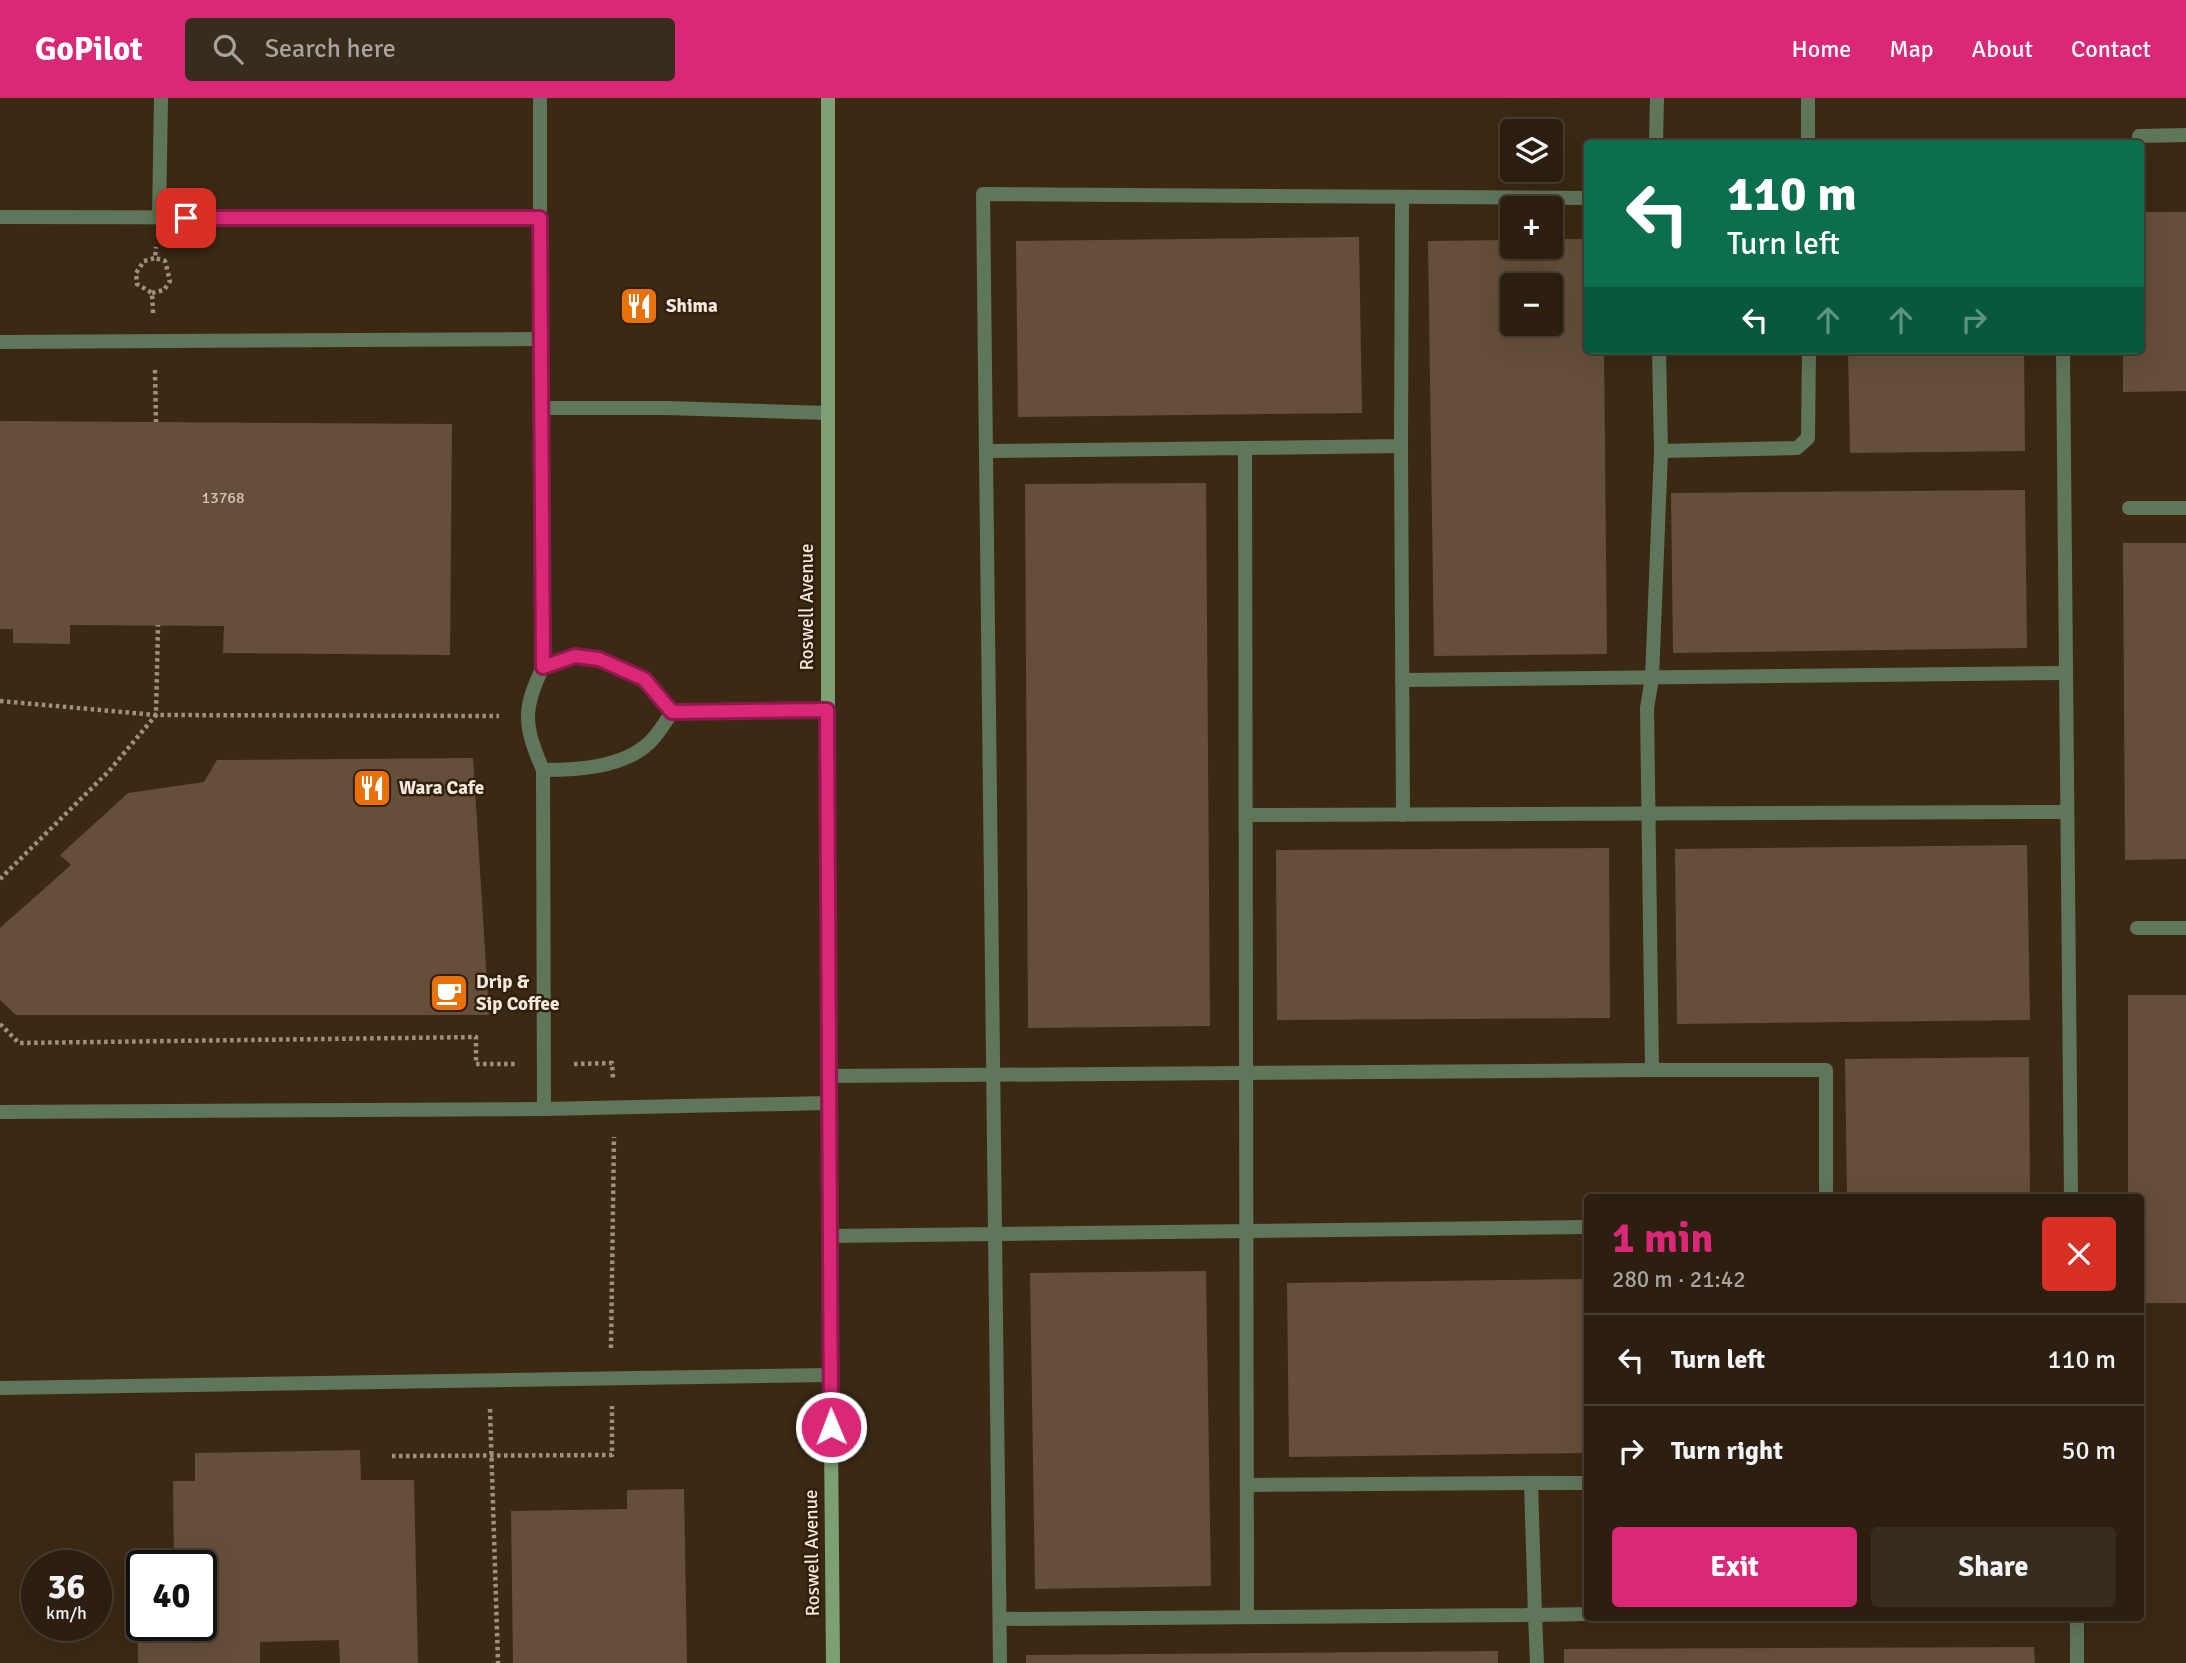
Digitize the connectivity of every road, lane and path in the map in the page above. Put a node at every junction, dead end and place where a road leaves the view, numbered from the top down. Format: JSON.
{"nodes":[{"id":1,"x":161,"y":98,"type":"edge"},
{"id":2,"x":540,"y":98,"type":"edge"},
{"id":3,"x":828,"y":98,"type":"edge"},
{"id":4,"x":1657,"y":98,"type":"edge"},
{"id":5,"x":1808,"y":98,"type":"edge"},
{"id":6,"x":2186,"y":135,"type":"edge"},
{"id":7,"x":2138,"y":136,"type":"dead end"},
{"id":8,"x":1656,"y":140,"type":"edge"},
{"id":9,"x":1808,"y":140,"type":"edge"},
{"id":10,"x":1584,"y":198,"type":"edge"},
{"id":11,"x":1402,"y":199,"type":"junction"},
{"id":12,"x":0,"y":217,"type":"edge"},
{"id":13,"x":159,"y":218,"type":"junction"},
{"id":14,"x":540,"y":218,"type":"junction"},
{"id":15,"x":155,"y":258,"type":"dead end"},
{"id":16,"x":152,"y":293,"type":"dead end"},
{"id":17,"x":541,"y":339,"type":"junction"},
{"id":18,"x":0,"y":342,"type":"edge"},
{"id":19,"x":1659,"y":354,"type":"edge"},
{"id":20,"x":1809,"y":354,"type":"edge"},
{"id":21,"x":2063,"y":354,"type":"edge"},
{"id":22,"x":542,"y":408,"type":"junction"},
{"id":23,"x":827,"y":413,"type":"junction"},
{"id":24,"x":1401,"y":446,"type":"junction"},
{"id":25,"x":1245,"y":448,"type":"junction"},
{"id":26,"x":988,"y":450,"type":"junction"},
{"id":27,"x":1661,"y":450,"type":"junction"},
{"id":28,"x":2129,"y":508,"type":"dead end"},
{"id":29,"x":2186,"y":508,"type":"edge"},
{"id":30,"x":158,"y":625,"type":"dead end"},
{"id":31,"x":543,"y":667,"type":"junction"},
{"id":32,"x":2065,"y":673,"type":"junction"},
{"id":33,"x":1652,"y":678,"type":"junction"},
{"id":34,"x":1402,"y":681,"type":"junction"},
{"id":35,"x":0,"y":701,"type":"edge"},
{"id":36,"x":827,"y":710,"type":"junction"},
{"id":37,"x":672,"y":712,"type":"junction"},
{"id":38,"x":156,"y":715,"type":"junction"},
{"id":39,"x":529,"y":716,"type":"junction"},
{"id":40,"x":543,"y":770,"type":"junction"},
{"id":41,"x":2066,"y":812,"type":"junction"},
{"id":42,"x":1647,"y":813,"type":"junction"},
{"id":43,"x":1403,"y":815,"type":"junction"},
{"id":44,"x":1246,"y":816,"type":"junction"},
{"id":45,"x":0,"y":879,"type":"edge"},
{"id":46,"x":2137,"y":928,"type":"dead end"},
{"id":47,"x":2186,"y":928,"type":"edge"},
{"id":48,"x":0,"y":1024,"type":"edge"},
{"id":49,"x":544,"y":1064,"type":"junction"},
{"id":50,"x":1652,"y":1070,"type":"junction"},
{"id":51,"x":994,"y":1075,"type":"junction"},
{"id":52,"x":1244,"y":1075,"type":"junction"},
{"id":53,"x":828,"y":1076,"type":"junction"},
{"id":54,"x":828,"y":1102,"type":"junction"},
{"id":55,"x":614,"y":1108,"type":"junction"},
{"id":56,"x":544,"y":1109,"type":"junction"},
{"id":57,"x":0,"y":1112,"type":"edge"},
{"id":58,"x":1826,"y":1194,"type":"edge"},
{"id":59,"x":2071,"y":1194,"type":"edge"},
{"id":60,"x":1584,"y":1227,"type":"edge"},
{"id":61,"x":1246,"y":1230,"type":"junction"},
{"id":62,"x":995,"y":1233,"type":"junction"},
{"id":63,"x":829,"y":1236,"type":"junction"},
{"id":64,"x":830,"y":1375,"type":"junction"},
{"id":65,"x":612,"y":1378,"type":"junction"},
{"id":66,"x":489,"y":1380,"type":"junction"},
{"id":67,"x":0,"y":1388,"type":"edge"},
{"id":68,"x":492,"y":1455,"type":"junction"},
{"id":69,"x":392,"y":1456,"type":"dead end"},
{"id":70,"x":1531,"y":1482,"type":"junction"},
{"id":71,"x":1584,"y":1483,"type":"edge"},
{"id":72,"x":1248,"y":1485,"type":"junction"},
{"id":73,"x":1584,"y":1614,"type":"edge"},
{"id":74,"x":1535,"y":1615,"type":"junction"},
{"id":75,"x":1247,"y":1617,"type":"junction"},
{"id":76,"x":1000,"y":1619,"type":"junction"},
{"id":77,"x":2077,"y":1621,"type":"edge"},
{"id":78,"x":498,"y":1663,"type":"edge"},
{"id":79,"x":833,"y":1663,"type":"edge"},
{"id":80,"x":1000,"y":1663,"type":"edge"},
{"id":81,"x":1537,"y":1663,"type":"edge"},
{"id":82,"x":2077,"y":1663,"type":"edge"}],
"edges":[{"from":1,"to":13,"type":"lane"},
{"from":2,"to":14,"type":"lane"},
{"from":3,"to":23,"type":"street","name":"Roswell Avenue"},
{"from":4,"to":8,"type":"lane"},
{"from":5,"to":9,"type":"lane"},
{"from":6,"to":7,"type":"lane"},
{"from":10,"to":11,"type":"lane"},
{"from":11,"to":24,"type":"lane"},
{"from":11,"to":26,"type":"lane"},
{"from":12,"to":13,"type":"lane"},
{"from":13,"to":14,"type":"lane"},
{"from":14,"to":17,"type":"lane"},
{"from":15,"to":16,"type":"path"},
{"from":17,"to":18,"type":"lane"},
{"from":17,"to":22,"type":"lane"},
{"from":19,"to":27,"type":"lane"},
{"from":20,"to":27,"type":"lane"},
{"from":21,"to":32,"type":"lane"},
{"from":22,"to":23,"type":"lane"},
{"from":22,"to":31,"type":"lane"},
{"from":23,"to":36,"type":"street","name":"Roswell Avenue"},
{"from":24,"to":25,"type":"lane"},
{"from":24,"to":34,"type":"lane"},
{"from":25,"to":26,"type":"lane"},
{"from":25,"to":44,"type":"lane"},
{"from":26,"to":51,"type":"lane"},
{"from":27,"to":33,"type":"lane"},
{"from":28,"to":29,"type":"lane"},
{"from":30,"to":38,"type":"path"},
{"from":31,"to":37,"type":"lane"},
{"from":31,"to":39,"type":"lane"},
{"from":32,"to":33,"type":"lane"},
{"from":32,"to":41,"type":"lane"},
{"from":33,"to":34,"type":"lane"},
{"from":33,"to":42,"type":"lane"},
{"from":34,"to":43,"type":"lane"},
{"from":35,"to":38,"type":"path"},
{"from":36,"to":37,"type":"lane"},
{"from":36,"to":53,"type":"street","name":"Roswell Avenue"},
{"from":37,"to":40,"type":"lane"},
{"from":38,"to":39,"type":"path"},
{"from":38,"to":45,"type":"path"},
{"from":39,"to":40,"type":"lane"},
{"from":40,"to":49,"type":"lane"},
{"from":41,"to":42,"type":"lane"},
{"from":41,"to":59,"type":"lane"},
{"from":42,"to":43,"type":"lane"},
{"from":42,"to":50,"type":"lane"},
{"from":43,"to":44,"type":"lane"},
{"from":44,"to":52,"type":"lane"},
{"from":46,"to":47,"type":"lane"},
{"from":48,"to":49,"type":"path"},
{"from":49,"to":55,"type":"path"},
{"from":49,"to":56,"type":"lane"},
{"from":50,"to":52,"type":"lane"},
{"from":50,"to":58,"type":"lane"},
{"from":51,"to":52,"type":"lane"},
{"from":51,"to":53,"type":"lane"},
{"from":51,"to":62,"type":"lane"},
{"from":52,"to":61,"type":"lane"},
{"from":53,"to":54,"type":"street","name":"Roswell Avenue"},
{"from":54,"to":55,"type":"lane"},
{"from":54,"to":63,"type":"street","name":"Roswell Avenue"},
{"from":55,"to":56,"type":"lane"},
{"from":55,"to":65,"type":"path"},
{"from":56,"to":57,"type":"lane"},
{"from":60,"to":61,"type":"lane"},
{"from":61,"to":62,"type":"lane"},
{"from":61,"to":72,"type":"lane"},
{"from":62,"to":63,"type":"lane"},
{"from":62,"to":76,"type":"lane"},
{"from":63,"to":64,"type":"street","name":"Roswell Avenue"},
{"from":64,"to":65,"type":"lane"},
{"from":64,"to":79,"type":"street","name":"Roswell Avenue"},
{"from":65,"to":66,"type":"lane"},
{"from":65,"to":68,"type":"path"},
{"from":66,"to":67,"type":"lane"},
{"from":66,"to":68,"type":"path"},
{"from":68,"to":69,"type":"path"},
{"from":68,"to":78,"type":"path"},
{"from":70,"to":71,"type":"lane"},
{"from":70,"to":72,"type":"lane"},
{"from":70,"to":74,"type":"lane"},
{"from":72,"to":75,"type":"lane"},
{"from":73,"to":74,"type":"lane"},
{"from":74,"to":75,"type":"lane"},
{"from":74,"to":81,"type":"lane"},
{"from":75,"to":76,"type":"lane"},
{"from":76,"to":80,"type":"lane"},
{"from":77,"to":82,"type":"lane"}]}
